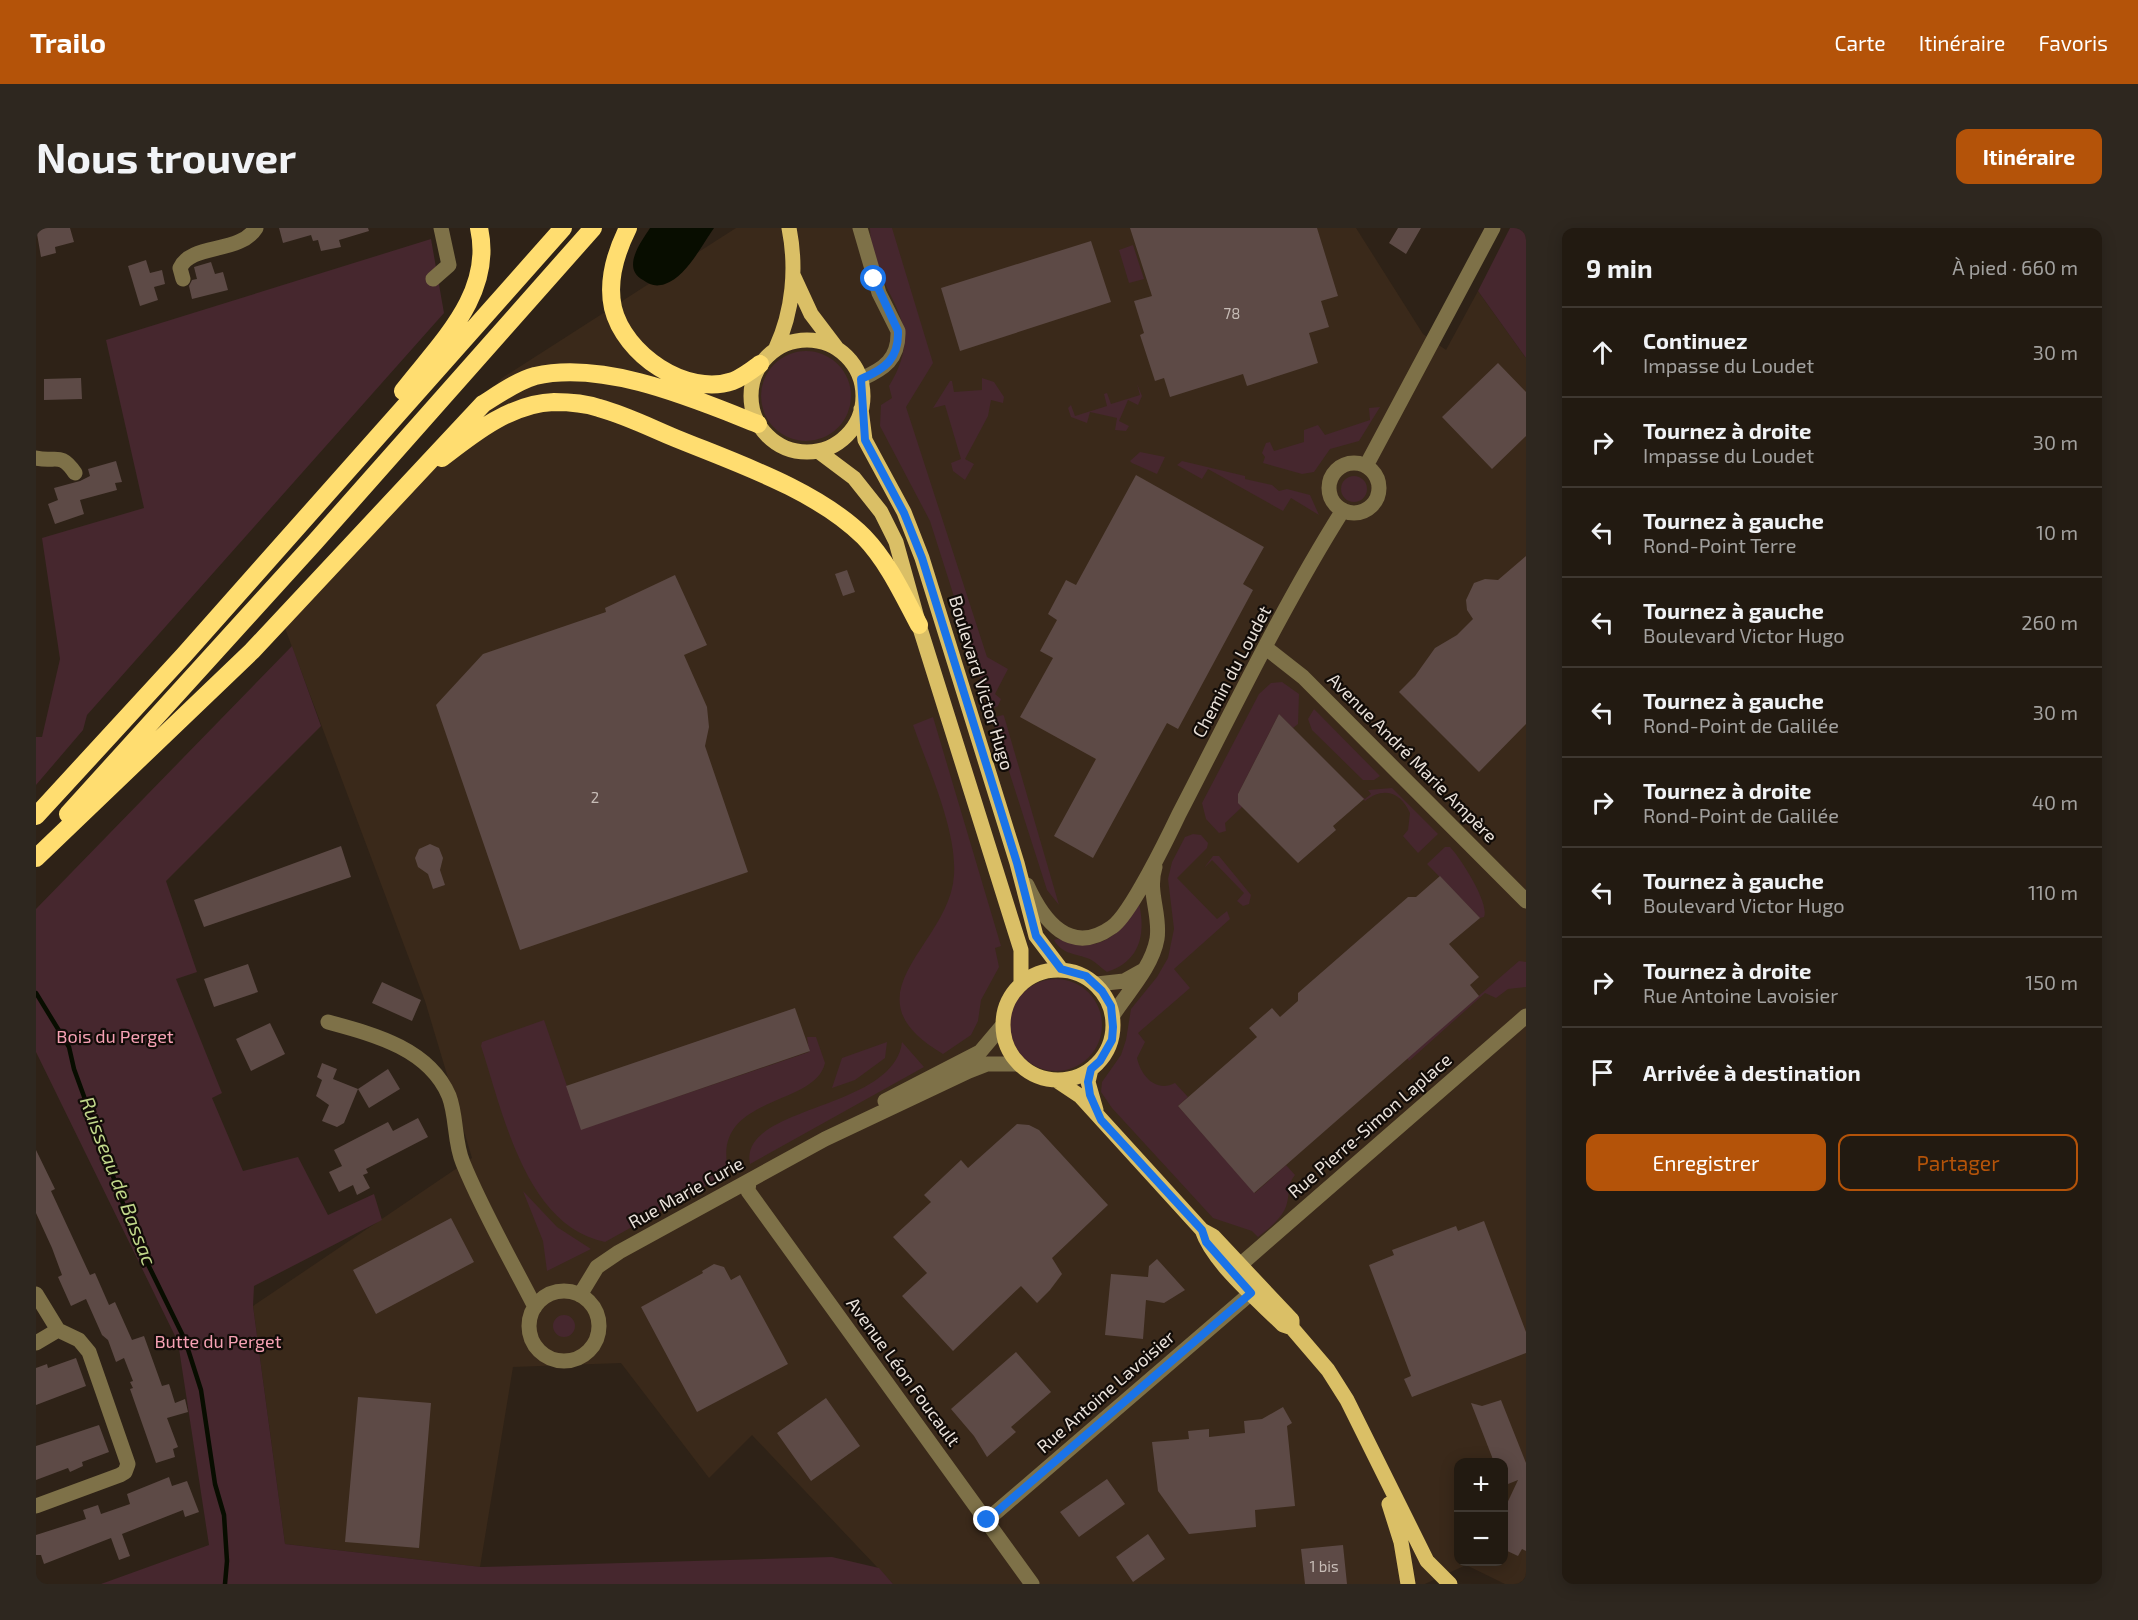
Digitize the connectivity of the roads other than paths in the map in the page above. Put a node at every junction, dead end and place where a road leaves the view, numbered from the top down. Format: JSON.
{"nodes":[{"id":1,"x":256,"y":228,"type":"edge"},
{"id":2,"x":441,"y":228,"type":"edge"},
{"id":3,"x":479,"y":228,"type":"edge"},
{"id":4,"x":563,"y":228,"type":"edge"},
{"id":5,"x":594,"y":228,"type":"edge"},
{"id":6,"x":628,"y":228,"type":"edge"},
{"id":7,"x":789,"y":228,"type":"edge"},
{"id":8,"x":860,"y":228,"type":"edge"},
{"id":9,"x":1492,"y":228,"type":"edge"},
{"id":10,"x":793,"y":275,"type":"junction"},
{"id":11,"x":183,"y":279,"type":"dead end"},
{"id":12,"x":433,"y":279,"type":"dead end"},
{"id":13,"x":836,"y":347,"type":"junction"},
{"id":14,"x":776,"y":348,"type":"junction"},
{"id":15,"x":760,"y":364,"type":"junction"},
{"id":16,"x":861,"y":379,"type":"junction"},
{"id":17,"x":861,"y":409,"type":"junction"},
{"id":18,"x":758,"y":424,"type":"junction"},
{"id":19,"x":818,"y":451,"type":"junction"},
{"id":20,"x":359,"y":456,"type":"junction"},
{"id":21,"x":36,"y":458,"type":"edge"},
{"id":22,"x":1366,"y":466,"type":"junction"},
{"id":23,"x":75,"y":473,"type":"dead end"},
{"id":24,"x":412,"y":481,"type":"junction"},
{"id":25,"x":1343,"y":510,"type":"junction"},
{"id":26,"x":919,"y":625,"type":"junction"},
{"id":27,"x":1266,"y":648,"type":"junction"},
{"id":28,"x":36,"y":816,"type":"edge"},
{"id":29,"x":36,"y":849,"type":"edge"},
{"id":30,"x":1159,"y":854,"type":"junction"},
{"id":31,"x":36,"y":858,"type":"edge"},
{"id":32,"x":1017,"y":863,"type":"junction"},
{"id":33,"x":1526,"y":901,"type":"edge"},
{"id":34,"x":1061,"y":969,"type":"junction"},
{"id":35,"x":1142,"y":971,"type":"junction"},
{"id":36,"x":1021,"y":983,"type":"junction"},
{"id":37,"x":1097,"y":984,"type":"junction"},
{"id":38,"x":1113,"y":1015,"type":"junction"},
{"id":39,"x":1526,"y":1016,"type":"edge"},
{"id":40,"x":328,"y":1022,"type":"dead end"},
{"id":41,"x":1002,"y":1026,"type":"junction"},
{"id":42,"x":1018,"y":1064,"type":"junction"},
{"id":43,"x":1091,"y":1069,"type":"junction"},
{"id":44,"x":1056,"y":1080,"type":"junction"},
{"id":45,"x":1101,"y":1120,"type":"junction"},
{"id":46,"x":825,"y":1139,"type":"junction"},
{"id":47,"x":749,"y":1181,"type":"junction"},
{"id":48,"x":1202,"y":1230,"type":"junction"},
{"id":49,"x":1240,"y":1265,"type":"junction"},
{"id":50,"x":1251,"y":1293,"type":"junction"},
{"id":51,"x":36,"y":1294,"type":"edge"},
{"id":52,"x":580,"y":1295,"type":"junction"},
{"id":53,"x":535,"y":1307,"type":"junction"},
{"id":54,"x":1292,"y":1328,"type":"junction"},
{"id":55,"x":58,"y":1330,"type":"junction"},
{"id":56,"x":36,"y":1343,"type":"edge"},
{"id":57,"x":1373,"y":1453,"type":"junction"},
{"id":58,"x":36,"y":1506,"type":"edge"},
{"id":59,"x":987,"y":1520,"type":"junction"},
{"id":60,"x":1032,"y":1584,"type":"edge"},
{"id":61,"x":1408,"y":1584,"type":"edge"},
{"id":62,"x":1450,"y":1584,"type":"edge"}],
"edges":[{"from":1,"to":11,"type":"street"},
{"from":2,"to":12,"type":"street"},
{"from":3,"to":20,"type":"highway"},
{"from":4,"to":20,"type":"highway"},
{"from":5,"to":29,"type":"highway"},
{"from":6,"to":15,"type":"highway"},
{"from":7,"to":10,"type":"main road"},
{"from":8,"to":16,"type":"street"},
{"from":9,"to":22,"type":"street"},
{"from":10,"to":13,"type":"main road"},
{"from":10,"to":14,"type":"main road"},
{"from":13,"to":14,"type":"main road"},
{"from":13,"to":16,"type":"main road"},
{"from":14,"to":15,"type":"main road"},
{"from":15,"to":18,"type":"main road"},
{"from":16,"to":17,"type":"main road"},
{"from":17,"to":19,"type":"main road"},
{"from":17,"to":32,"type":"main road","name":"Boulevard Victor Hugo"},
{"from":18,"to":19,"type":"main road"},
{"from":18,"to":24,"type":"highway"},
{"from":19,"to":26,"type":"main road"},
{"from":20,"to":28,"type":"highway"},
{"from":21,"to":23,"type":"street"},
{"from":22,"to":25,"type":"street"},
{"from":22,"to":25,"type":"street"},
{"from":24,"to":26,"type":"highway"},
{"from":24,"to":31,"type":"highway"},
{"from":25,"to":27,"type":"street","name":"Chemin du Loudet"},
{"from":26,"to":36,"type":"main road"},
{"from":27,"to":30,"type":"street","name":"Chemin du Loudet"},
{"from":27,"to":33,"type":"street","name":"Avenue André Marie Ampère"},
{"from":30,"to":32,"type":"street","name":"Chemin du Loudet"},
{"from":30,"to":35,"type":"street","name":"Chemin du Loudet"},
{"from":32,"to":34,"type":"main road","name":"Boulevard Victor Hugo"},
{"from":34,"to":36,"type":"main road"},
{"from":34,"to":37,"type":"main road"},
{"from":35,"to":37,"type":"street"},
{"from":35,"to":38,"type":"street","name":"Chemin du Loudet"},
{"from":36,"to":41,"type":"main road"},
{"from":37,"to":38,"type":"main road"},
{"from":38,"to":43,"type":"main road"},
{"from":39,"to":49,"type":"street","name":"Rue Pierre-Simon Laplace"},
{"from":40,"to":53,"type":"street"},
{"from":41,"to":42,"type":"main road"},
{"from":41,"to":46,"type":"street","name":"Rue Marie Curie"},
{"from":42,"to":44,"type":"main road"},
{"from":42,"to":46,"type":"street","name":"Rue Marie Curie"},
{"from":43,"to":44,"type":"main road"},
{"from":43,"to":45,"type":"main road"},
{"from":44,"to":45,"type":"main road"},
{"from":45,"to":48,"type":"main road"},
{"from":46,"to":47,"type":"street","name":"Rue Marie Curie"},
{"from":47,"to":52,"type":"street","name":"Rue Marie Curie"},
{"from":47,"to":59,"type":"street","name":"Avenue Léon Foucault"},
{"from":48,"to":49,"type":"main road"},
{"from":48,"to":50,"type":"main road"},
{"from":49,"to":54,"type":"main road"},
{"from":50,"to":54,"type":"main road"},
{"from":50,"to":59,"type":"street","name":"Rue Antoine Lavoisier"},
{"from":51,"to":55,"type":"street"},
{"from":52,"to":53,"type":"street"},
{"from":52,"to":53,"type":"street"},
{"from":54,"to":57,"type":"main road"},
{"from":55,"to":56,"type":"street"},
{"from":55,"to":58,"type":"street"},
{"from":57,"to":61,"type":"main road"},
{"from":57,"to":62,"type":"main road"},
{"from":59,"to":60,"type":"street","name":"Avenue Léon Foucault"}]}
